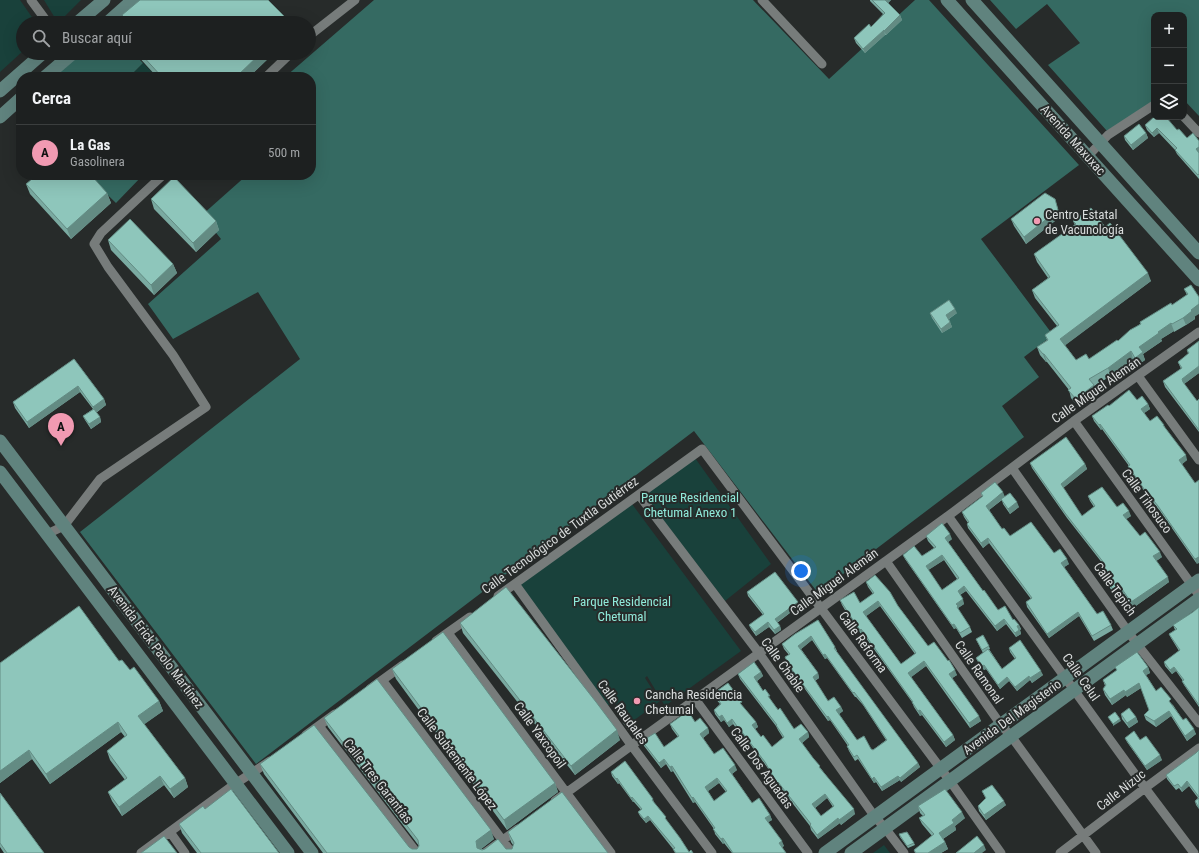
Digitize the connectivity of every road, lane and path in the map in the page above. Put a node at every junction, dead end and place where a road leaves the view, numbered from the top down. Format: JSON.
{"nodes":[{"id":1,"x":31,"y":0,"type":"edge"},
{"id":2,"x":104,"y":0,"type":"edge"},
{"id":3,"x":133,"y":0,"type":"edge"},
{"id":4,"x":355,"y":0,"type":"edge"},
{"id":5,"x":762,"y":0,"type":"edge"},
{"id":6,"x":947,"y":0,"type":"edge"},
{"id":7,"x":973,"y":0,"type":"edge"},
{"id":8,"x":43,"y":16,"type":"edge"},
{"id":9,"x":85,"y":16,"type":"edge"},
{"id":10,"x":115,"y":16,"type":"edge"},
{"id":11,"x":316,"y":31,"type":"edge"},
{"id":12,"x":35,"y":60,"type":"edge"},
{"id":13,"x":64,"y":60,"type":"edge"},
{"id":14,"x":284,"y":60,"type":"edge"},
{"id":15,"x":822,"y":64,"type":"dead end"},
{"id":16,"x":22,"y":72,"type":"edge"},
{"id":17,"x":51,"y":72,"type":"edge"},
{"id":18,"x":271,"y":72,"type":"edge"},
{"id":19,"x":16,"y":77,"type":"edge"},
{"id":20,"x":0,"y":91,"type":"edge"},
{"id":21,"x":16,"y":102,"type":"edge"},
{"id":22,"x":1151,"y":107,"type":"edge"},
{"id":23,"x":0,"y":116,"type":"edge"},
{"id":24,"x":1187,"y":120,"type":"edge"},
{"id":25,"x":1199,"y":133,"type":"edge"},
{"id":26,"x":1100,"y":143,"type":"junction"},
{"id":27,"x":1088,"y":156,"type":"junction"},
{"id":28,"x":158,"y":180,"type":"edge"},
{"id":29,"x":1199,"y":253,"type":"edge"},
{"id":30,"x":1199,"y":280,"type":"edge"},
{"id":31,"x":1199,"y":332,"type":"edge"},
{"id":32,"x":1138,"y":376,"type":"junction"},
{"id":33,"x":1074,"y":421,"type":"junction"},
{"id":34,"x":0,"y":441,"type":"edge"},
{"id":35,"x":702,"y":449,"type":"joint"},
{"id":36,"x":1199,"y":460,"type":"edge"},
{"id":37,"x":1012,"y":468,"type":"junction"},
{"id":38,"x":0,"y":472,"type":"edge"},
{"id":39,"x":639,"y":495,"type":"junction"},
{"id":40,"x":948,"y":516,"type":"junction"},
{"id":41,"x":64,"y":526,"type":"junction"},
{"id":42,"x":47,"y":534,"type":"junction"},
{"id":43,"x":886,"y":561,"type":"junction"},
{"id":44,"x":515,"y":584,"type":"junction"},
{"id":45,"x":1197,"y":587,"type":"edge"},
{"id":46,"x":1199,"y":599,"type":"edge"},
{"id":47,"x":491,"y":602,"type":"edge"},
{"id":48,"x":821,"y":607,"type":"junction"},
{"id":49,"x":478,"y":610,"type":"edge"},
{"id":50,"x":1129,"y":631,"type":"junction"},
{"id":51,"x":448,"y":633,"type":"junction"},
{"id":52,"x":1138,"y":644,"type":"junction"},
{"id":53,"x":430,"y":646,"type":"edge"},
{"id":54,"x":759,"y":653,"type":"junction"},
{"id":55,"x":412,"y":658,"type":"edge"},
{"id":56,"x":1066,"y":677,"type":"junction"},
{"id":57,"x":382,"y":680,"type":"junction"},
{"id":58,"x":1074,"y":690,"type":"junction"},
{"id":59,"x":363,"y":694,"type":"edge"},
{"id":60,"x":695,"y":699,"type":"junction"},
{"id":61,"x":344,"y":707,"type":"edge"},
{"id":62,"x":1199,"y":723,"type":"edge"},
{"id":63,"x":1001,"y":725,"type":"junction"},
{"id":64,"x":319,"y":726,"type":"junction"},
{"id":65,"x":1011,"y":736,"type":"junction"},
{"id":66,"x":300,"y":739,"type":"edge"},
{"id":67,"x":632,"y":746,"type":"junction"},
{"id":68,"x":1199,"y":748,"type":"edge"},
{"id":69,"x":276,"y":756,"type":"edge"},
{"id":70,"x":940,"y":769,"type":"junction"},
{"id":71,"x":252,"y":774,"type":"junction"},
{"id":72,"x":950,"y":781,"type":"junction"},
{"id":73,"x":235,"y":784,"type":"junction"},
{"id":74,"x":1145,"y":788,"type":"junction"},
{"id":75,"x":566,"y":793,"type":"junction"},
{"id":76,"x":547,"y":807,"type":"edge"},
{"id":77,"x":875,"y":816,"type":"junction"},
{"id":78,"x":528,"y":822,"type":"edge"},
{"id":79,"x":885,"y":828,"type":"junction"},
{"id":80,"x":170,"y":832,"type":"junction"},
{"id":81,"x":1084,"y":836,"type":"junction"},
{"id":82,"x":502,"y":840,"type":"junction"},
{"id":83,"x":141,"y":853,"type":"edge"},
{"id":84,"x":186,"y":853,"type":"edge"},
{"id":85,"x":288,"y":853,"type":"edge"},
{"id":86,"x":312,"y":853,"type":"edge"},
{"id":87,"x":417,"y":853,"type":"edge"},
{"id":88,"x":485,"y":853,"type":"edge"},
{"id":89,"x":512,"y":853,"type":"edge"},
{"id":90,"x":611,"y":853,"type":"edge"},
{"id":91,"x":712,"y":853,"type":"edge"},
{"id":92,"x":808,"y":853,"type":"edge"},
{"id":93,"x":825,"y":853,"type":"edge"},
{"id":94,"x":851,"y":853,"type":"edge"},
{"id":95,"x":904,"y":853,"type":"edge"},
{"id":96,"x":1001,"y":853,"type":"edge"},
{"id":97,"x":1060,"y":853,"type":"edge"},
{"id":98,"x":1096,"y":853,"type":"edge"},
{"id":99,"x":1194,"y":853,"type":"edge"}],
"edges":[{"from":1,"to":8,"type":"street"},
{"from":2,"to":9,"type":"main road"},
{"from":3,"to":10,"type":"main road"},
{"from":4,"to":11,"type":"street"},
{"from":5,"to":15,"type":"street"},
{"from":6,"to":27,"type":"main road","name":"Avenida Maxuxac"},
{"from":7,"to":26,"type":"main road","name":"Avenida Maxuxac"},
{"from":12,"to":16,"type":"main road"},
{"from":13,"to":17,"type":"main road"},
{"from":14,"to":18,"type":"street"},
{"from":19,"to":20,"type":"main road"},
{"from":21,"to":23,"type":"main road"},
{"from":22,"to":26,"type":"street"},
{"from":24,"to":25,"type":"street"},
{"from":26,"to":27,"type":"street"},
{"from":26,"to":29,"type":"main road","name":"Avenida Maxuxac"},
{"from":27,"to":30,"type":"main road","name":"Avenida Maxuxac"},
{"from":28,"to":41,"type":"street"},
{"from":31,"to":32,"type":"street","name":"Calle Miguel Alemán"},
{"from":32,"to":33,"type":"street","name":"Calle Miguel Alemán"},
{"from":32,"to":36,"type":"street"},
{"from":33,"to":37,"type":"street","name":"Calle Miguel Alemán"},
{"from":33,"to":45,"type":"street","name":"Calle Tihosuco"},
{"from":34,"to":41,"type":"main road","name":"Avenida Erick Paolo Martínez"},
{"from":35,"to":39,"type":"street","name":"Calle Tecnológico de Tuxtla Gutiérrez"},
{"from":35,"to":48,"type":"street","name":"Calle Reforma"},
{"from":37,"to":40,"type":"street","name":"Calle Miguel Alemán"},
{"from":37,"to":50,"type":"street","name":"Calle Tepich"},
{"from":38,"to":42,"type":"main road","name":"Avenida Erick Paolo Martínez"},
{"from":39,"to":44,"type":"street","name":"Calle Tecnológico de Tuxtla Gutiérrez"},
{"from":39,"to":54,"type":"street","name":"Calle Chable"},
{"from":40,"to":43,"type":"street","name":"Calle Miguel Alemán"},
{"from":40,"to":56,"type":"street","name":"Calle Celul"},
{"from":41,"to":42,"type":"street"},
{"from":41,"to":71,"type":"main road","name":"Avenida Erick Paolo Martínez"},
{"from":42,"to":73,"type":"main road","name":"Avenida Erick Paolo Martínez"},
{"from":43,"to":48,"type":"street","name":"Calle Miguel Alemán"},
{"from":43,"to":63,"type":"street","name":"Calle Ramonal"},
{"from":44,"to":47,"type":"street","name":"Calle Tecnológico de Tuxtla Gutiérrez"},
{"from":44,"to":67,"type":"street","name":"Calle Raudales"},
{"from":45,"to":50,"type":"main road","name":"Avenida Del Magisterio"},
{"from":46,"to":52,"type":"main road","name":"Avenida Del Magisterio"},
{"from":48,"to":54,"type":"street","name":"Calle Miguel Alemán"},
{"from":48,"to":70,"type":"street","name":"Calle Reforma"},
{"from":49,"to":51,"type":"street","name":"Calle Tecnológico de Tuxtla Gutiérrez"},
{"from":50,"to":52,"type":"street","name":"Calle Tepich"},
{"from":50,"to":56,"type":"main road","name":"Avenida Del Magisterio"},
{"from":51,"to":53,"type":"street","name":"Calle Tecnológico de Tuxtla Gutiérrez"},
{"from":51,"to":75,"type":"street","name":"Calle Yaxcopoil"},
{"from":52,"to":58,"type":"main road","name":"Avenida Del Magisterio"},
{"from":52,"to":62,"type":"street","name":"Calle Tepich"},
{"from":54,"to":60,"type":"street","name":"Calle Miguel Alemán"},
{"from":54,"to":77,"type":"street","name":"Calle Chable"},
{"from":55,"to":57,"type":"street"},
{"from":56,"to":58,"type":"street","name":"Calle Celul"},
{"from":56,"to":63,"type":"main road","name":"Avenida Del Magisterio"},
{"from":57,"to":59,"type":"street"},
{"from":57,"to":82,"type":"street","name":"Calle Subteniente López"},
{"from":58,"to":65,"type":"main road","name":"Avenida Del Magisterio"},
{"from":58,"to":74,"type":"street","name":"Calle Celul"},
{"from":60,"to":67,"type":"street","name":"Calle Miguel Alemán"},
{"from":60,"to":92,"type":"street","name":"Calle Dos Aguadas"},
{"from":61,"to":64,"type":"street"},
{"from":63,"to":65,"type":"street","name":"Calle Ramonal"},
{"from":63,"to":70,"type":"main road","name":"Avenida Del Magisterio"},
{"from":64,"to":66,"type":"street"},
{"from":64,"to":87,"type":"street","name":"Calle Tres Garantías"},
{"from":65,"to":72,"type":"main road","name":"Avenida Del Magisterio"},
{"from":65,"to":81,"type":"street","name":"Calle Ramonal"},
{"from":67,"to":75,"type":"street","name":"Calle Miguel Alemán"},
{"from":67,"to":91,"type":"street","name":"Calle Raudales"},
{"from":68,"to":74,"type":"street","name":"Calle Nizuc"},
{"from":69,"to":71,"type":"street"},
{"from":70,"to":72,"type":"street","name":"Calle Reforma"},
{"from":70,"to":77,"type":"main road","name":"Avenida Del Magisterio"},
{"from":71,"to":73,"type":"street"},
{"from":71,"to":86,"type":"main road","name":"Avenida Erick Paolo Martínez"},
{"from":72,"to":79,"type":"main road","name":"Avenida Del Magisterio"},
{"from":72,"to":96,"type":"street","name":"Calle Reforma"},
{"from":73,"to":80,"type":"street"},
{"from":73,"to":85,"type":"main road","name":"Avenida Erick Paolo Martínez"},
{"from":74,"to":81,"type":"street","name":"Calle Nizuc"},
{"from":74,"to":99,"type":"street","name":"Calle Celul"},
{"from":75,"to":76,"type":"street","name":"Calle Miguel Alemán"},
{"from":75,"to":90,"type":"street","name":"Calle Yaxcopoil"},
{"from":77,"to":79,"type":"street","name":"Calle Chable"},
{"from":77,"to":93,"type":"main road","name":"Avenida Del Magisterio"},
{"from":78,"to":82,"type":"street"},
{"from":79,"to":94,"type":"main road","name":"Avenida Del Magisterio"},
{"from":79,"to":95,"type":"street","name":"Calle Chable"},
{"from":80,"to":83,"type":"street"},
{"from":80,"to":84,"type":"street"},
{"from":81,"to":97,"type":"street","name":"Calle Nizuc"},
{"from":81,"to":98,"type":"street","name":"Calle Ramonal"},
{"from":82,"to":88,"type":"street"},
{"from":82,"to":89,"type":"street","name":"Calle Subteniente López"}]}
